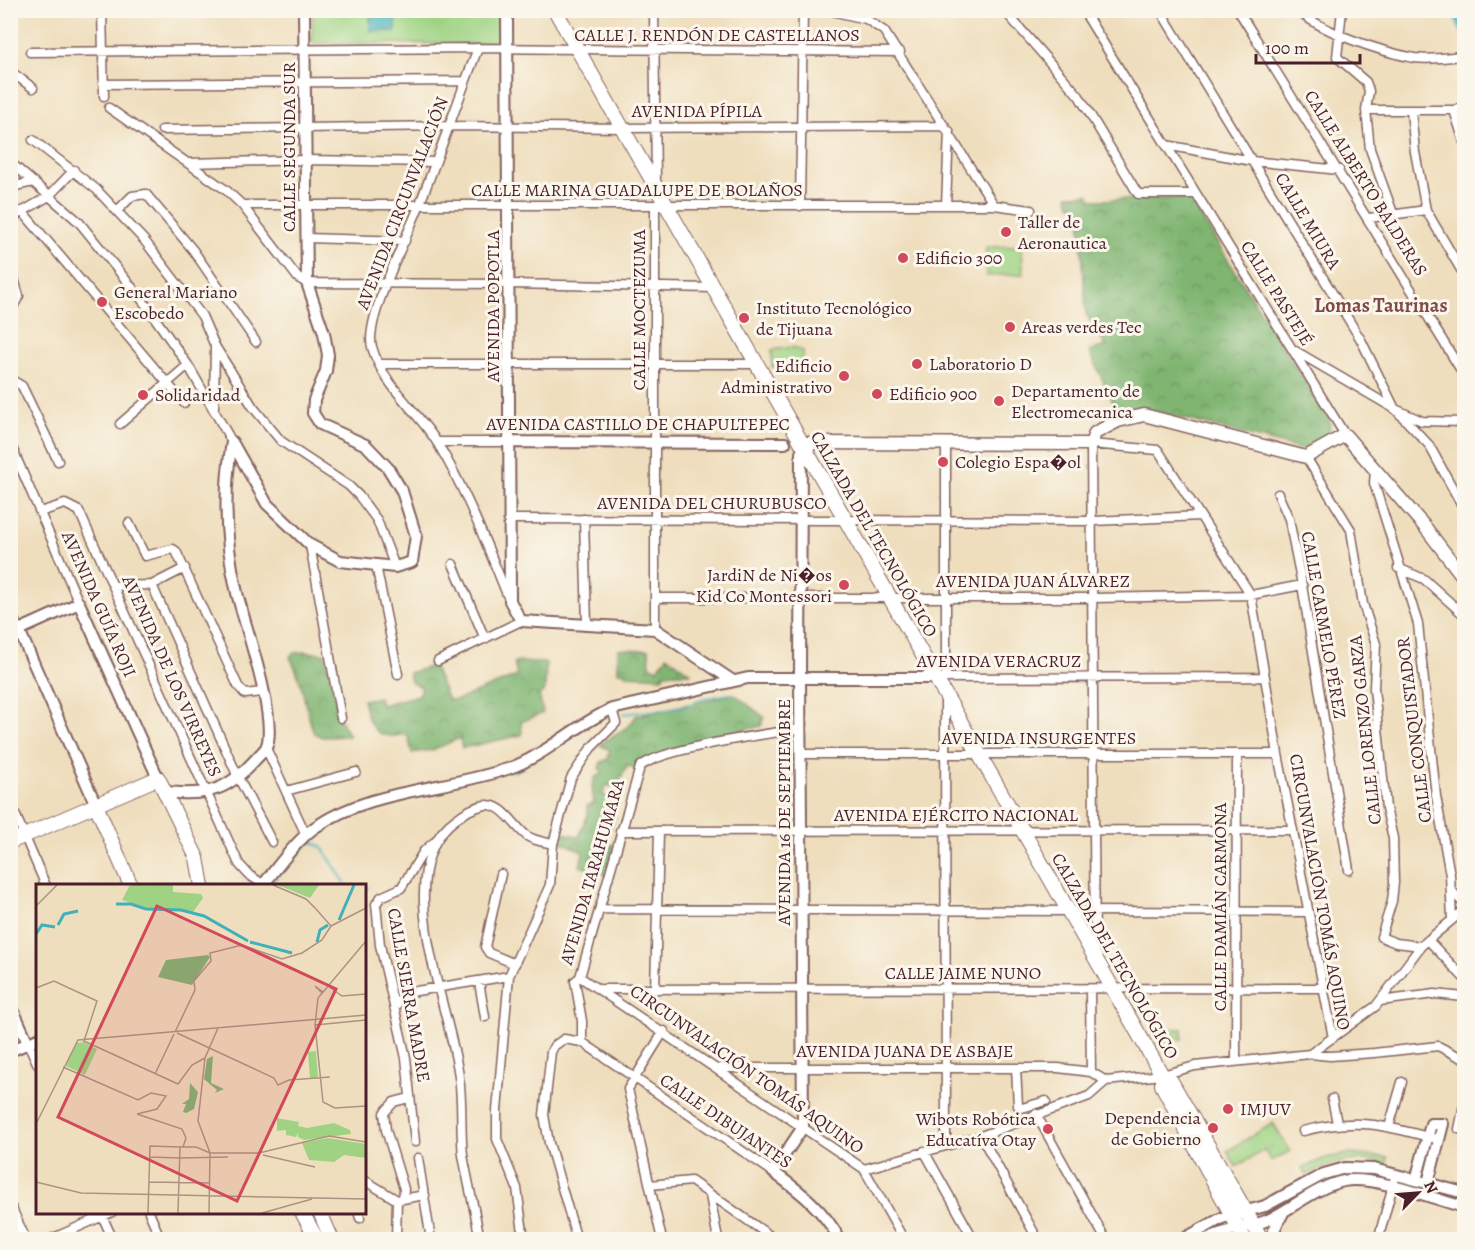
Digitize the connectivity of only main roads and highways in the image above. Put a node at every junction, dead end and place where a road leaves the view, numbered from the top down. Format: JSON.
{"nodes":[{"id":1,"x":555,"y":10,"type":"edge"},
{"id":2,"x":1091,"y":444,"type":"joint"},
{"id":3,"x":801,"y":448,"type":"junction"},
{"id":4,"x":1464,"y":578,"type":"edge"},
{"id":5,"x":96,"y":805,"type":"junction"},
{"id":6,"x":10,"y":842,"type":"edge"},
{"id":7,"x":131,"y":884,"type":"edge"},
{"id":8,"x":202,"y":884,"type":"edge"},
{"id":9,"x":1162,"y":1075,"type":"junction"},
{"id":10,"x":10,"y":1209,"type":"edge"},
{"id":11,"x":302,"y":1214,"type":"edge"},
{"id":12,"x":321,"y":1214,"type":"edge"},
{"id":13,"x":1242,"y":1233,"type":"edge"},
{"id":14,"x":24,"y":1239,"type":"edge"},
{"id":15,"x":317,"y":1239,"type":"edge"},
{"id":16,"x":332,"y":1239,"type":"edge"},
{"id":17,"x":1262,"y":1239,"type":"edge"}],
"edges":[{"from":1,"to":3,"type":"main road","name":"CALZADA DEL TECNOLÓGICO"},
{"from":2,"to":3,"type":"main road","name":"AVENIDA CASTILLO DE CHAPULTEPEC"},
{"from":2,"to":4,"type":"main road","name":"CALLE PASTEJÉ"},
{"from":3,"to":9,"type":"main road","name":"CALZADA DEL TECNOLÓGICO"},
{"from":5,"to":6,"type":"main road"},
{"from":5,"to":7,"type":"main road"},
{"from":5,"to":8,"type":"main road"},
{"from":9,"to":13,"type":"main road","name":"CALZADA DEL TECNOLÓGICO"},
{"from":9,"to":17,"type":"main road","name":"CALZADA DEL TECNOLÓGICO"},
{"from":10,"to":14,"type":"main road"},
{"from":11,"to":15,"type":"main road"},
{"from":12,"to":16,"type":"main road"}]}
